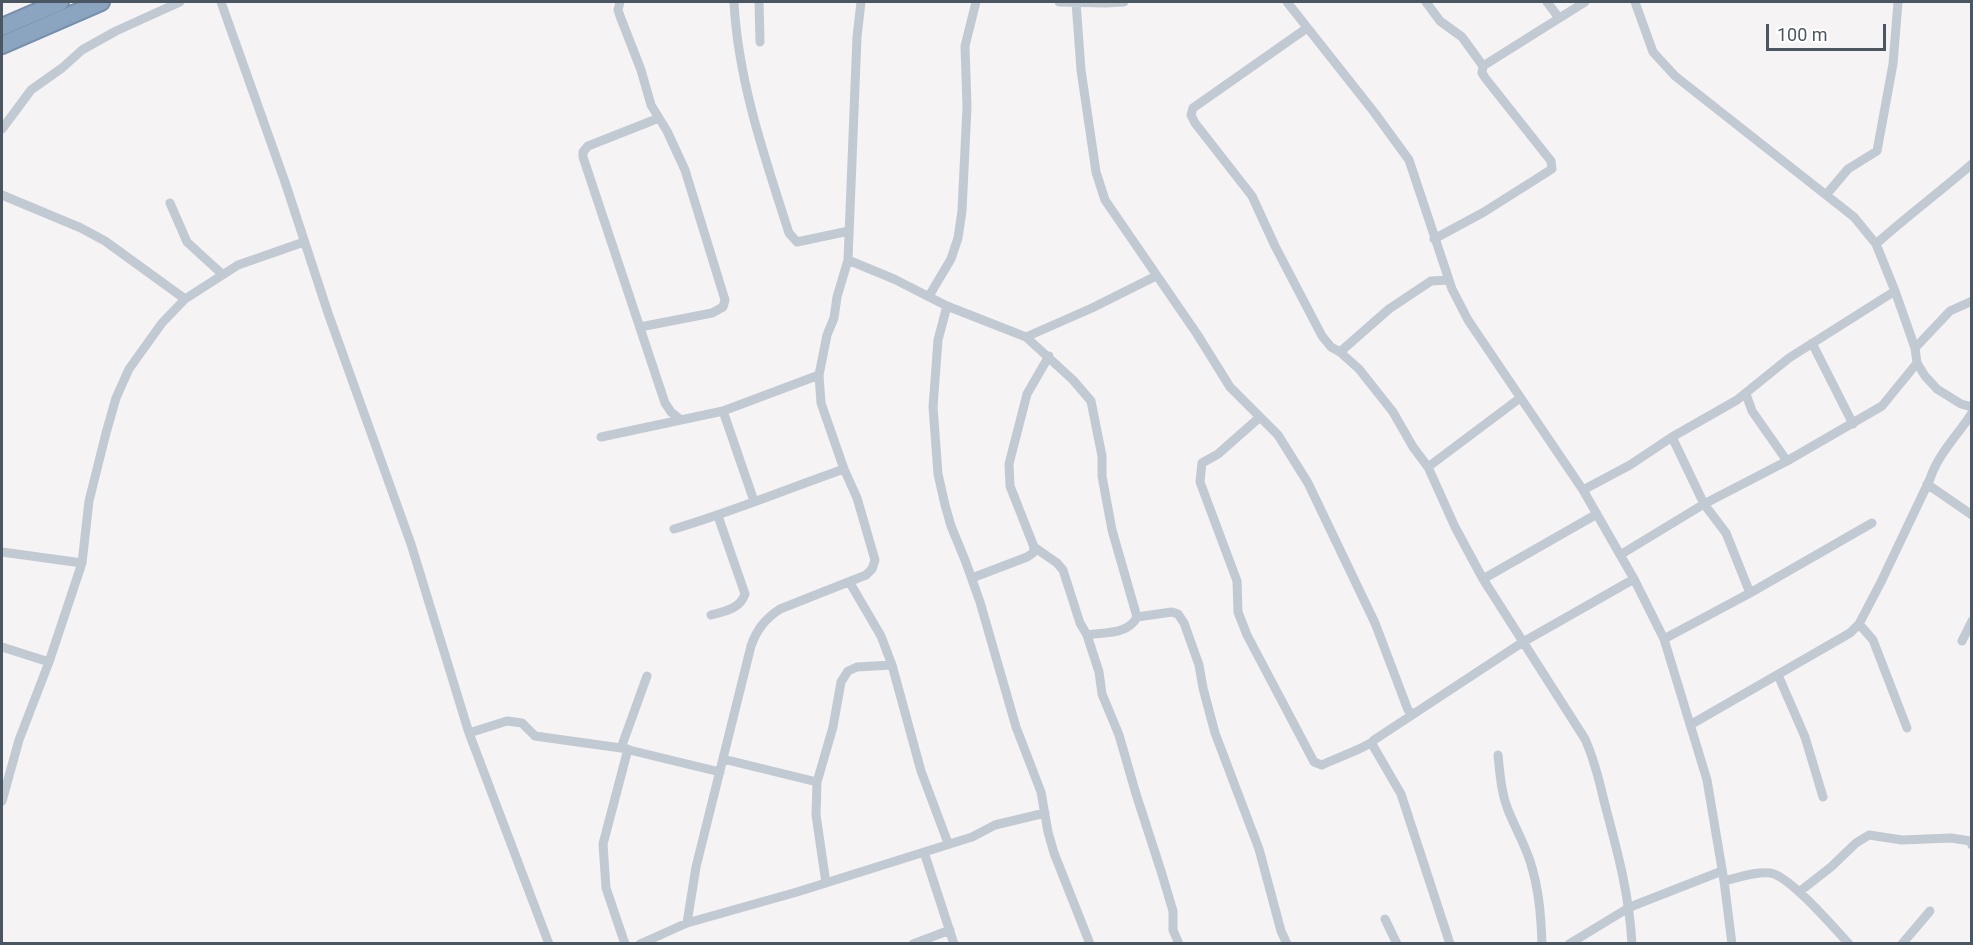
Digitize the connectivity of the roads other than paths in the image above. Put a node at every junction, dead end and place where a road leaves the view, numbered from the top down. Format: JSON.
{"nodes":[{"id":1,"x":60,"y":2,"type":"edge"},
{"id":2,"x":101,"y":2,"type":"edge"},
{"id":3,"x":180,"y":2,"type":"edge"},
{"id":4,"x":221,"y":2,"type":"edge"},
{"id":5,"x":620,"y":2,"type":"edge"},
{"id":6,"x":734,"y":2,"type":"edge"},
{"id":7,"x":759,"y":2,"type":"edge"},
{"id":8,"x":861,"y":2,"type":"edge"},
{"id":9,"x":976,"y":2,"type":"edge"},
{"id":10,"x":1059,"y":2,"type":"edge"},
{"id":11,"x":1076,"y":2,"type":"edge"},
{"id":12,"x":1124,"y":2,"type":"edge"},
{"id":13,"x":1287,"y":2,"type":"edge"},
{"id":14,"x":1426,"y":2,"type":"edge"},
{"id":15,"x":1547,"y":2,"type":"edge"},
{"id":16,"x":1585,"y":2,"type":"edge"},
{"id":17,"x":1635,"y":2,"type":"edge"},
{"id":18,"x":1898,"y":2,"type":"edge"},
{"id":19,"x":1559,"y":18,"type":"junction"},
{"id":20,"x":2,"y":27,"type":"edge"},
{"id":21,"x":1306,"y":28,"type":"junction"},
{"id":22,"x":760,"y":42,"type":"dead end"},
{"id":23,"x":2,"y":45,"type":"edge"},
{"id":24,"x":1483,"y":66,"type":"junction"},
{"id":25,"x":659,"y":118,"type":"junction"},
{"id":26,"x":2,"y":129,"type":"edge"},
{"id":27,"x":1971,"y":164,"type":"edge"},
{"id":28,"x":2,"y":195,"type":"edge"},
{"id":29,"x":1826,"y":195,"type":"junction"},
{"id":30,"x":170,"y":203,"type":"dead end"},
{"id":31,"x":849,"y":231,"type":"junction"},
{"id":32,"x":1434,"y":239,"type":"junction"},
{"id":33,"x":304,"y":242,"type":"junction"},
{"id":34,"x":1876,"y":244,"type":"junction"},
{"id":35,"x":848,"y":261,"type":"junction"},
{"id":36,"x":222,"y":274,"type":"junction"},
{"id":37,"x":1156,"y":276,"type":"junction"},
{"id":38,"x":1449,"y":280,"type":"junction"},
{"id":39,"x":1895,"y":291,"type":"junction"},
{"id":40,"x":928,"y":296,"type":"junction"},
{"id":41,"x":185,"y":299,"type":"junction"},
{"id":42,"x":1971,"y":301,"type":"edge"},
{"id":43,"x":947,"y":306,"type":"junction"},
{"id":44,"x":640,"y":327,"type":"junction"},
{"id":45,"x":1026,"y":337,"type":"junction"},
{"id":46,"x":1812,"y":343,"type":"junction"},
{"id":47,"x":1915,"y":348,"type":"junction"},
{"id":48,"x":1340,"y":352,"type":"junction"},
{"id":49,"x":1048,"y":356,"type":"junction"},
{"id":50,"x":1917,"y":363,"type":"junction"},
{"id":51,"x":819,"y":375,"type":"junction"},
{"id":52,"x":1746,"y":394,"type":"junction"},
{"id":53,"x":1520,"y":398,"type":"junction"},
{"id":54,"x":1971,"y":407,"type":"edge"},
{"id":55,"x":723,"y":411,"type":"junction"},
{"id":56,"x":1971,"y":413,"type":"edge"},
{"id":57,"x":1260,"y":417,"type":"junction"},
{"id":58,"x":681,"y":420,"type":"junction"},
{"id":59,"x":1853,"y":424,"type":"junction"},
{"id":60,"x":601,"y":437,"type":"dead end"},
{"id":61,"x":1672,"y":437,"type":"junction"},
{"id":62,"x":1787,"y":460,"type":"junction"},
{"id":63,"x":1428,"y":467,"type":"junction"},
{"id":64,"x":844,"y":469,"type":"junction"},
{"id":65,"x":1927,"y":484,"type":"junction"},
{"id":66,"x":1583,"y":490,"type":"junction"},
{"id":67,"x":754,"y":501,"type":"junction"},
{"id":68,"x":1704,"y":504,"type":"junction"},
{"id":69,"x":1597,"y":514,"type":"junction"},
{"id":70,"x":1971,"y":515,"type":"edge"},
{"id":71,"x":718,"y":516,"type":"junction"},
{"id":72,"x":1872,"y":523,"type":"dead end"},
{"id":73,"x":674,"y":530,"type":"dead end"},
{"id":74,"x":1034,"y":546,"type":"junction"},
{"id":75,"x":2,"y":552,"type":"edge"},
{"id":76,"x":1620,"y":555,"type":"junction"},
{"id":77,"x":82,"y":562,"type":"junction"},
{"id":78,"x":972,"y":578,"type":"junction"},
{"id":79,"x":1483,"y":579,"type":"junction"},
{"id":80,"x":1634,"y":579,"type":"junction"},
{"id":81,"x":849,"y":582,"type":"junction"},
{"id":82,"x":1750,"y":593,"type":"junction"},
{"id":83,"x":711,"y":615,"type":"dead end"},
{"id":84,"x":1137,"y":617,"type":"junction"},
{"id":85,"x":1971,"y":621,"type":"edge"},
{"id":86,"x":1858,"y":624,"type":"junction"},
{"id":87,"x":1087,"y":635,"type":"junction"},
{"id":88,"x":1664,"y":639,"type":"junction"},
{"id":89,"x":1962,"y":640,"type":"dead end"},
{"id":90,"x":1522,"y":642,"type":"junction"},
{"id":91,"x":2,"y":647,"type":"edge"},
{"id":92,"x":49,"y":662,"type":"junction"},
{"id":93,"x":892,"y":665,"type":"junction"},
{"id":94,"x":1778,"y":675,"type":"junction"},
{"id":95,"x":647,"y":676,"type":"dead end"},
{"id":96,"x":1412,"y":713,"type":"junction"},
{"id":97,"x":1690,"y":725,"type":"junction"},
{"id":98,"x":1907,"y":728,"type":"dead end"},
{"id":99,"x":469,"y":734,"type":"junction"},
{"id":100,"x":1372,"y":744,"type":"junction"},
{"id":101,"x":624,"y":748,"type":"junction"},
{"id":102,"x":1498,"y":755,"type":"dead end"},
{"id":103,"x":723,"y":759,"type":"junction"},
{"id":104,"x":720,"y":771,"type":"junction"},
{"id":105,"x":817,"y":782,"type":"junction"},
{"id":106,"x":1823,"y":797,"type":"dead end"},
{"id":107,"x":2,"y":801,"type":"edge"},
{"id":108,"x":1045,"y":813,"type":"junction"},
{"id":109,"x":948,"y":843,"type":"junction"},
{"id":110,"x":1971,"y":844,"type":"edge"},
{"id":111,"x":924,"y":852,"type":"junction"},
{"id":112,"x":1722,"y":871,"type":"junction"},
{"id":113,"x":1724,"y":881,"type":"junction"},
{"id":114,"x":826,"y":883,"type":"junction"},
{"id":115,"x":1799,"y":892,"type":"junction"},
{"id":116,"x":1629,"y":907,"type":"junction"},
{"id":117,"x":1930,"y":911,"type":"dead end"},
{"id":118,"x":1385,"y":919,"type":"dead end"},
{"id":119,"x":687,"y":923,"type":"junction"},
{"id":120,"x":950,"y":930,"type":"junction"},
{"id":121,"x":549,"y":944,"type":"edge"},
{"id":122,"x":625,"y":944,"type":"edge"},
{"id":123,"x":640,"y":944,"type":"edge"},
{"id":124,"x":913,"y":944,"type":"edge"},
{"id":125,"x":954,"y":944,"type":"edge"},
{"id":126,"x":1090,"y":944,"type":"edge"},
{"id":127,"x":1179,"y":944,"type":"edge"},
{"id":128,"x":1287,"y":944,"type":"edge"},
{"id":129,"x":1397,"y":944,"type":"edge"},
{"id":130,"x":1450,"y":944,"type":"edge"},
{"id":131,"x":1542,"y":944,"type":"edge"},
{"id":132,"x":1569,"y":944,"type":"edge"},
{"id":133,"x":1632,"y":944,"type":"edge"},
{"id":134,"x":1732,"y":944,"type":"edge"},
{"id":135,"x":1849,"y":944,"type":"edge"},
{"id":136,"x":1902,"y":944,"type":"edge"}],
"edges":[{"from":1,"to":20,"type":"highway"},
{"from":2,"to":23,"type":"highway"},
{"from":3,"to":26,"type":"street"},
{"from":4,"to":33,"type":"street"},
{"from":5,"to":25,"type":"street"},
{"from":6,"to":31,"type":"street"},
{"from":7,"to":22,"type":"street"},
{"from":8,"to":31,"type":"street"},
{"from":9,"to":40,"type":"street"},
{"from":10,"to":11,"type":"street"},
{"from":11,"to":12,"type":"street"},
{"from":11,"to":37,"type":"street"},
{"from":13,"to":21,"type":"street"},
{"from":14,"to":24,"type":"street"},
{"from":15,"to":19,"type":"street"},
{"from":16,"to":19,"type":"street"},
{"from":17,"to":29,"type":"street"},
{"from":18,"to":29,"type":"street"},
{"from":19,"to":24,"type":"street"},
{"from":21,"to":32,"type":"street"},
{"from":21,"to":48,"type":"street"},
{"from":24,"to":32,"type":"street"},
{"from":25,"to":44,"type":"street"},
{"from":25,"to":44,"type":"street"},
{"from":27,"to":34,"type":"street"},
{"from":28,"to":41,"type":"street"},
{"from":29,"to":34,"type":"street"},
{"from":30,"to":36,"type":"street"},
{"from":31,"to":35,"type":"street"},
{"from":32,"to":38,"type":"street"},
{"from":33,"to":36,"type":"street"},
{"from":33,"to":99,"type":"street"},
{"from":34,"to":39,"type":"street"},
{"from":35,"to":40,"type":"street"},
{"from":35,"to":51,"type":"street"},
{"from":36,"to":41,"type":"street"},
{"from":37,"to":45,"type":"street"},
{"from":37,"to":57,"type":"street"},
{"from":38,"to":48,"type":"street"},
{"from":38,"to":53,"type":"street"},
{"from":39,"to":46,"type":"street"},
{"from":39,"to":47,"type":"street"},
{"from":40,"to":43,"type":"street"},
{"from":41,"to":77,"type":"street"},
{"from":42,"to":47,"type":"street"},
{"from":43,"to":45,"type":"street"},
{"from":43,"to":78,"type":"street"},
{"from":44,"to":58,"type":"street"},
{"from":45,"to":49,"type":"street"},
{"from":46,"to":52,"type":"street"},
{"from":46,"to":59,"type":"street"},
{"from":47,"to":50,"type":"street"},
{"from":48,"to":63,"type":"street"},
{"from":49,"to":74,"type":"street"},
{"from":49,"to":84,"type":"street"},
{"from":50,"to":54,"type":"street"},
{"from":50,"to":59,"type":"street"},
{"from":51,"to":55,"type":"street"},
{"from":51,"to":64,"type":"street"},
{"from":52,"to":61,"type":"street"},
{"from":52,"to":62,"type":"street"},
{"from":53,"to":63,"type":"street"},
{"from":53,"to":66,"type":"street"},
{"from":55,"to":58,"type":"street"},
{"from":55,"to":67,"type":"street"},
{"from":56,"to":65,"type":"street"},
{"from":57,"to":96,"type":"street"},
{"from":57,"to":100,"type":"street"},
{"from":58,"to":60,"type":"street"},
{"from":59,"to":62,"type":"street"},
{"from":61,"to":66,"type":"street"},
{"from":61,"to":68,"type":"street"},
{"from":62,"to":68,"type":"street"},
{"from":63,"to":79,"type":"street"},
{"from":64,"to":67,"type":"street"},
{"from":64,"to":81,"type":"street"},
{"from":65,"to":70,"type":"street"},
{"from":65,"to":86,"type":"street"},
{"from":66,"to":69,"type":"street"},
{"from":67,"to":71,"type":"street"},
{"from":68,"to":76,"type":"street"},
{"from":68,"to":82,"type":"street"},
{"from":69,"to":76,"type":"street"},
{"from":69,"to":79,"type":"street"},
{"from":71,"to":73,"type":"street"},
{"from":71,"to":83,"type":"street"},
{"from":72,"to":82,"type":"street"},
{"from":74,"to":78,"type":"street"},
{"from":74,"to":87,"type":"street"},
{"from":75,"to":77,"type":"street"},
{"from":76,"to":80,"type":"street"},
{"from":77,"to":92,"type":"street"},
{"from":78,"to":108,"type":"street"},
{"from":79,"to":90,"type":"street"},
{"from":80,"to":88,"type":"street"},
{"from":80,"to":90,"type":"street"},
{"from":81,"to":93,"type":"street"},
{"from":81,"to":103,"type":"street"},
{"from":82,"to":88,"type":"street"},
{"from":84,"to":87,"type":"street"},
{"from":84,"to":128,"type":"street"},
{"from":85,"to":89,"type":"street"},
{"from":86,"to":94,"type":"street"},
{"from":86,"to":98,"type":"street"},
{"from":87,"to":127,"type":"street"},
{"from":88,"to":97,"type":"street"},
{"from":90,"to":96,"type":"street"},
{"from":90,"to":116,"type":"street"},
{"from":91,"to":92,"type":"street"},
{"from":92,"to":107,"type":"street"},
{"from":93,"to":105,"type":"street"},
{"from":93,"to":109,"type":"street"},
{"from":94,"to":97,"type":"street"},
{"from":94,"to":106,"type":"street"},
{"from":95,"to":101,"type":"street"},
{"from":96,"to":100,"type":"street"},
{"from":97,"to":112,"type":"street"},
{"from":99,"to":101,"type":"street"},
{"from":99,"to":121,"type":"street"},
{"from":100,"to":130,"type":"street"},
{"from":101,"to":104,"type":"street"},
{"from":101,"to":122,"type":"street"},
{"from":102,"to":131,"type":"street"},
{"from":103,"to":104,"type":"street"},
{"from":103,"to":105,"type":"street"},
{"from":104,"to":119,"type":"street"},
{"from":105,"to":114,"type":"street"},
{"from":108,"to":109,"type":"street"},
{"from":108,"to":126,"type":"street"},
{"from":109,"to":111,"type":"street"},
{"from":110,"to":115,"type":"street"},
{"from":111,"to":114,"type":"street"},
{"from":111,"to":120,"type":"street"},
{"from":112,"to":113,"type":"street"},
{"from":112,"to":116,"type":"street"},
{"from":113,"to":115,"type":"street"},
{"from":113,"to":134,"type":"street"},
{"from":114,"to":119,"type":"street"},
{"from":115,"to":135,"type":"street"},
{"from":116,"to":132,"type":"street"},
{"from":116,"to":133,"type":"street"},
{"from":117,"to":136,"type":"street"},
{"from":118,"to":129,"type":"street"},
{"from":119,"to":123,"type":"street"},
{"from":120,"to":124,"type":"street"},
{"from":120,"to":125,"type":"street"}]}
